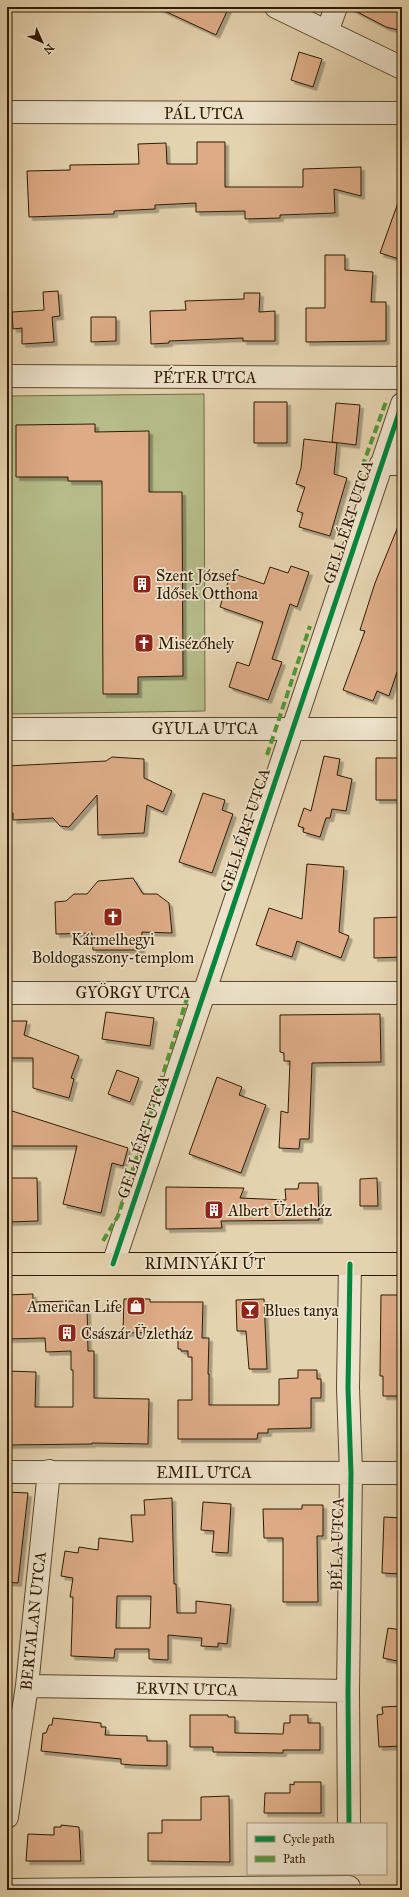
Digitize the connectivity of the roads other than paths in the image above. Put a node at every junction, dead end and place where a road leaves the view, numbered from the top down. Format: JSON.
{"nodes":[{"id":1,"x":276,"y":7,"type":"edge"},
{"id":2,"x":336,"y":7,"type":"edge"},
{"id":3,"x":327,"y":32,"type":"junction"},
{"id":4,"x":402,"y":68,"type":"edge"},
{"id":5,"x":7,"y":112,"type":"edge"},
{"id":6,"x":402,"y":113,"type":"edge"},
{"id":7,"x":7,"y":376,"type":"edge"},
{"id":8,"x":402,"y":378,"type":"edge"},
{"id":9,"x":402,"y":404,"type":"edge"},
{"id":10,"x":391,"y":464,"type":"edge"},
{"id":11,"x":293,"y":728,"type":"junction"},
{"id":12,"x":7,"y":729,"type":"edge"},
{"id":13,"x":402,"y":729,"type":"edge"},
{"id":14,"x":205,"y":992,"type":"junction"},
{"id":15,"x":7,"y":993,"type":"edge"},
{"id":16,"x":402,"y":993,"type":"edge"},
{"id":17,"x":7,"y":1264,"type":"edge"},
{"id":18,"x":113,"y":1264,"type":"junction"},
{"id":19,"x":350,"y":1264,"type":"junction"},
{"id":20,"x":402,"y":1264,"type":"edge"},
{"id":21,"x":7,"y":1472,"type":"edge"},
{"id":22,"x":49,"y":1472,"type":"junction"},
{"id":23,"x":351,"y":1473,"type":"junction"},
{"id":24,"x":402,"y":1473,"type":"edge"},
{"id":25,"x":27,"y":1686,"type":"junction"},
{"id":26,"x":348,"y":1691,"type":"junction"},
{"id":27,"x":7,"y":1817,"type":"edge"},
{"id":28,"x":349,"y":1823,"type":"edge"},
{"id":29,"x":349,"y":1884,"type":"edge"},
{"id":30,"x":7,"y":1890,"type":"edge"}],
"edges":[{"from":1,"to":3,"type":"street"},
{"from":2,"to":3,"type":"street"},
{"from":3,"to":4,"type":"street"},
{"from":5,"to":6,"type":"street","name":"PÁL UTCA"},
{"from":7,"to":8,"type":"street","name":"PÉTER UTCA"},
{"from":9,"to":10,"type":"street","name":"GELLÉRT UTCA"},
{"from":10,"to":11,"type":"street","name":"GELLÉRT UTCA"},
{"from":11,"to":12,"type":"street","name":"GYULA UTCA"},
{"from":11,"to":13,"type":"street","name":"GYULA UTCA"},
{"from":11,"to":14,"type":"street","name":"GELLÉRT UTCA"},
{"from":14,"to":15,"type":"street","name":"GYÖRGY UTCA"},
{"from":14,"to":16,"type":"street","name":"GYÖRGY UTCA"},
{"from":14,"to":18,"type":"street","name":"GELLÉRT UTCA"},
{"from":17,"to":18,"type":"main road","name":"RIMINYÁKI ÚT"},
{"from":18,"to":19,"type":"main road","name":"RIMINYÁKI ÚT"},
{"from":19,"to":20,"type":"main road","name":"RIMINYÁKI ÚT"},
{"from":19,"to":23,"type":"street","name":"BÉLA UTCA"},
{"from":21,"to":22,"type":"street","name":"EMIL UTCA"},
{"from":22,"to":23,"type":"street","name":"EMIL UTCA"},
{"from":22,"to":25,"type":"street","name":"BERTALAN UTCA"},
{"from":23,"to":24,"type":"street","name":"EMIL UTCA"},
{"from":23,"to":26,"type":"street","name":"BÉLA UTCA"},
{"from":25,"to":26,"type":"street","name":"ERVIN UTCA"},
{"from":25,"to":27,"type":"street","name":"BERTALAN UTCA"},
{"from":26,"to":28,"type":"street","name":"BÉLA UTCA"},
{"from":29,"to":30,"type":"street"}]}
